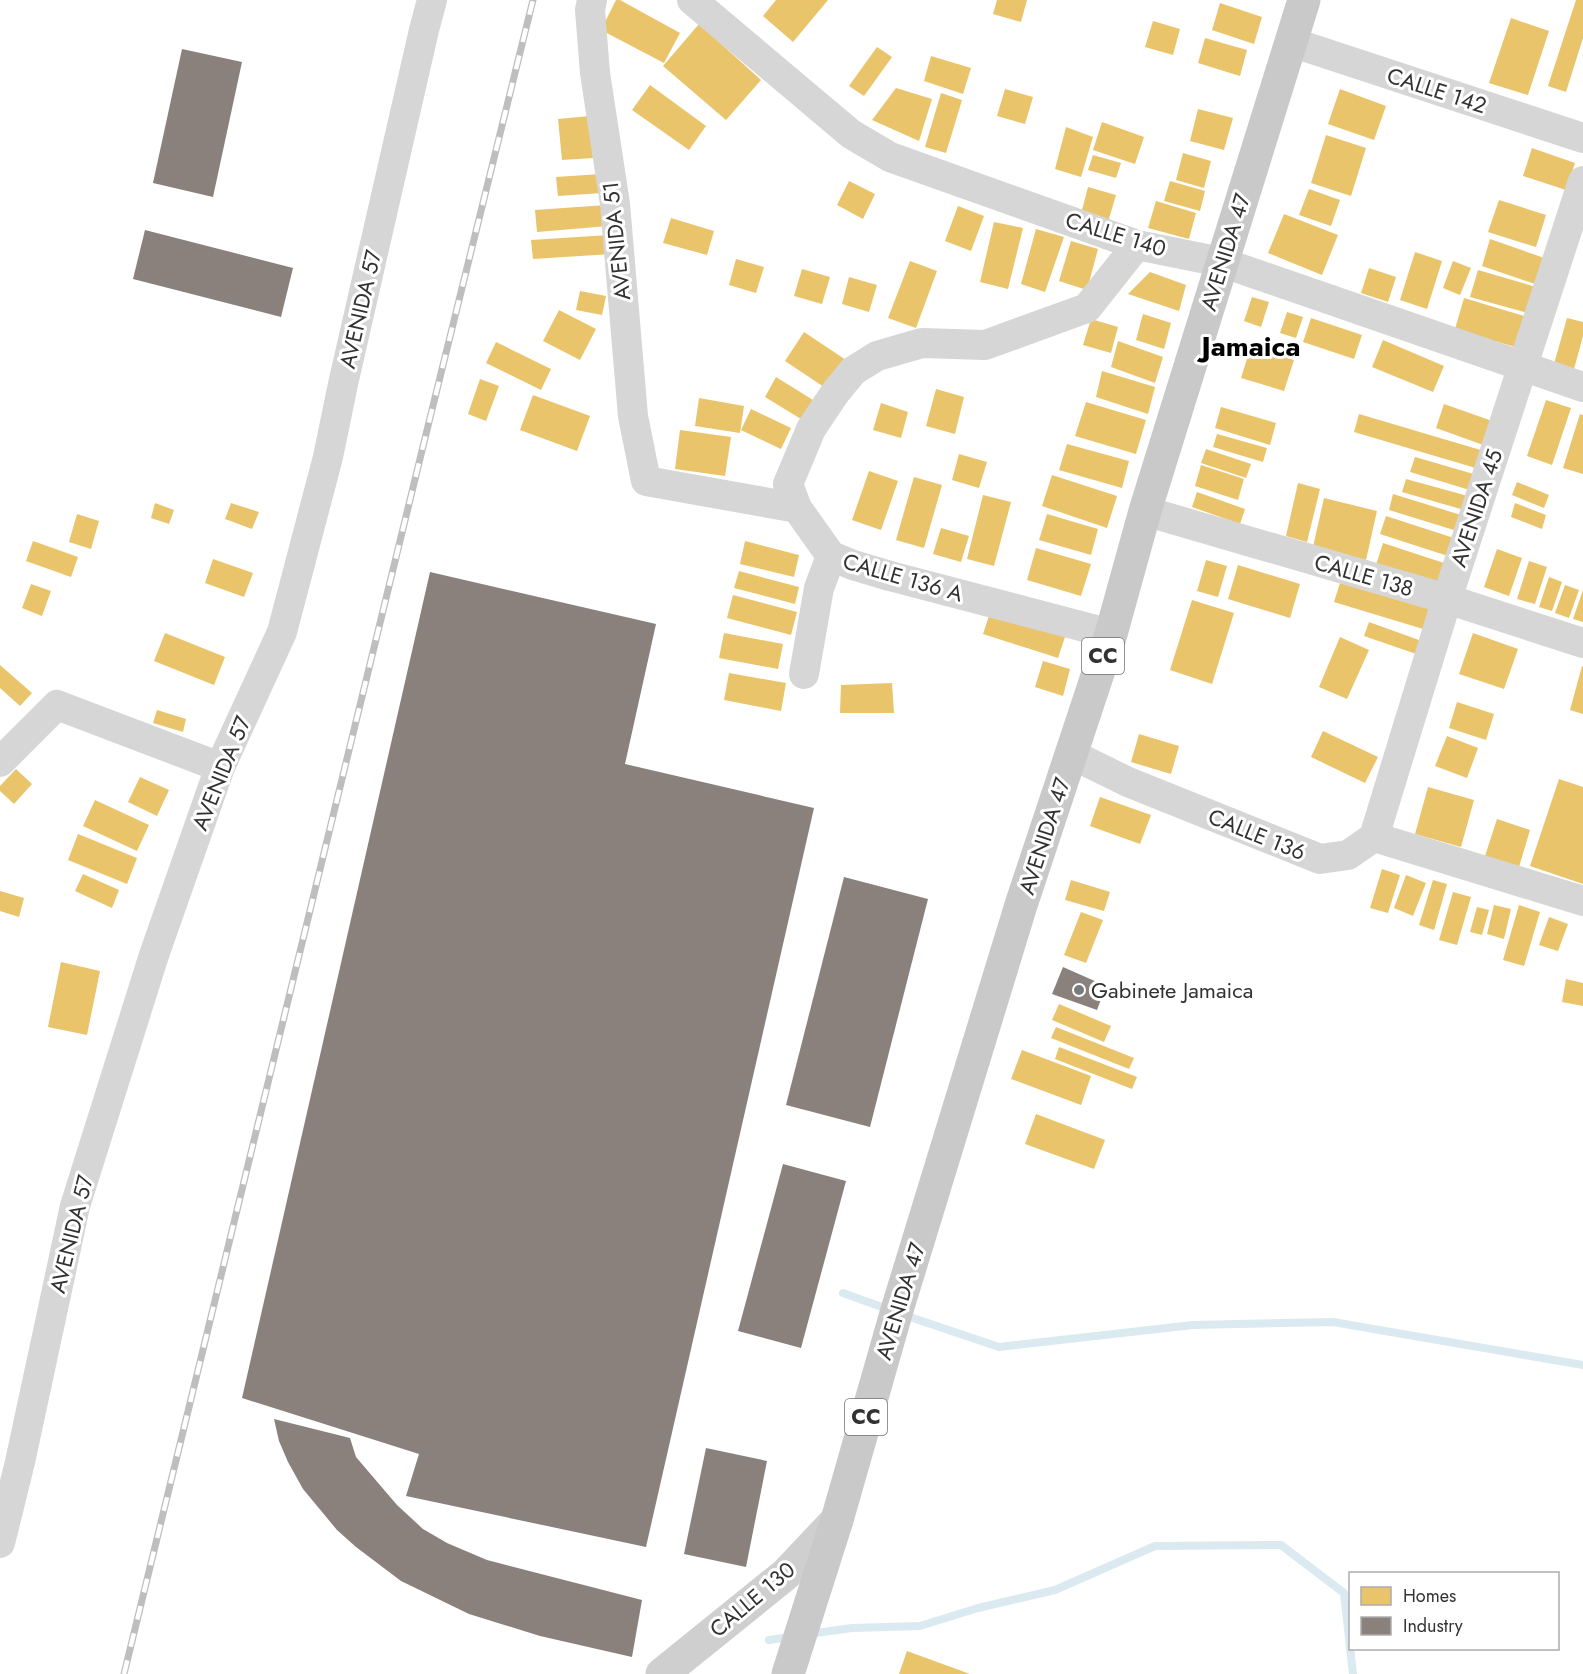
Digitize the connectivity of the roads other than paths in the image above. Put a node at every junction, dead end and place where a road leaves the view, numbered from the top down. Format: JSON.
{"nodes":[{"id":1,"x":432,"y":0,"type":"edge"},
{"id":2,"x":592,"y":0,"type":"edge"},
{"id":3,"x":692,"y":0,"type":"edge"},
{"id":4,"x":1304,"y":0,"type":"edge"},
{"id":5,"x":1291,"y":42,"type":"junction"},
{"id":6,"x":1583,"y":138,"type":"edge"},
{"id":7,"x":1583,"y":181,"type":"edge"},
{"id":8,"x":1137,"y":245,"type":"junction"},
{"id":9,"x":1221,"y":262,"type":"junction"},
{"id":10,"x":1522,"y":367,"type":"junction"},
{"id":11,"x":1583,"y":387,"type":"edge"},
{"id":12,"x":796,"y":508,"type":"junction"},
{"id":13,"x":1145,"y":511,"type":"junction"},
{"id":14,"x":831,"y":556,"type":"junction"},
{"id":15,"x":1447,"y":599,"type":"junction"},
{"id":16,"x":1111,"y":634,"type":"junction"},
{"id":17,"x":1583,"y":643,"type":"edge"},
{"id":18,"x":804,"y":674,"type":"dead end"},
{"id":19,"x":1071,"y":754,"type":"junction"},
{"id":20,"x":0,"y":762,"type":"edge"},
{"id":21,"x":220,"y":767,"type":"junction"},
{"id":22,"x":1374,"y":837,"type":"junction"},
{"id":23,"x":1583,"y":901,"type":"edge"},
{"id":24,"x":837,"y":1520,"type":"junction"},
{"id":25,"x":0,"y":1543,"type":"edge"},
{"id":26,"x":662,"y":1674,"type":"edge"},
{"id":27,"x":788,"y":1674,"type":"edge"}],
"edges":[{"from":1,"to":21,"type":"street","name":"AVENIDA 57"},
{"from":2,"to":12,"type":"street","name":"AVENIDA 51"},
{"from":3,"to":8,"type":"street","name":"CALLE 140"},
{"from":4,"to":5,"type":"main road","name":"AVENIDA 47","number":"CC"},
{"from":5,"to":6,"type":"street","name":"CALLE 142"},
{"from":5,"to":9,"type":"main road","name":"AVENIDA 47","number":"CC"},
{"from":7,"to":10,"type":"street","name":"AVENIDA 45"},
{"from":8,"to":9,"type":"street","name":"CALLE 140"},
{"from":8,"to":12,"type":"street"},
{"from":9,"to":10,"type":"street","name":"CALLE 140"},
{"from":9,"to":13,"type":"main road","name":"AVENIDA 47","number":"CC"},
{"from":10,"to":11,"type":"street","name":"CALLE 140"},
{"from":10,"to":15,"type":"street","name":"AVENIDA 45"},
{"from":12,"to":14,"type":"street","name":"CALLE 136 A"},
{"from":13,"to":15,"type":"street","name":"CALLE 138"},
{"from":13,"to":16,"type":"main road","name":"AVENIDA 47","number":"CC"},
{"from":14,"to":16,"type":"street","name":"CALLE 136 A"},
{"from":14,"to":18,"type":"street"},
{"from":15,"to":17,"type":"street","name":"CALLE 138"},
{"from":15,"to":22,"type":"street","name":"AVENIDA 45"},
{"from":16,"to":19,"type":"main road","name":"AVENIDA 47","number":"CC"},
{"from":19,"to":22,"type":"street","name":"CALLE 136"},
{"from":19,"to":24,"type":"main road","name":"AVENIDA 47","number":"CC"},
{"from":20,"to":21,"type":"street"},
{"from":21,"to":25,"type":"street","name":"AVENIDA 57"},
{"from":22,"to":23,"type":"street"},
{"from":24,"to":26,"type":"main road","name":"CALLE 130"},
{"from":24,"to":27,"type":"main road","name":"AVENIDA 47","number":"CC"}]}
